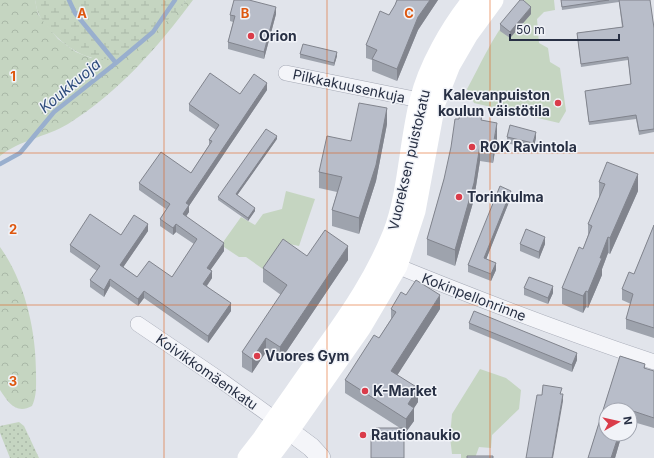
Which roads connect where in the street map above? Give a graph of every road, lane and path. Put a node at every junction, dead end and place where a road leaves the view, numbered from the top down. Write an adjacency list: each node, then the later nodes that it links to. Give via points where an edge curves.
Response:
1 (473, 0): 4 (main road, Vuoreksen puistokatu, via 459,17 438,55)
2 (493, 0): 4 (main road, Vuoreksen puistokatu, via 468,34)
3 (286, 73): 4 (street, Pilkkakuusenkuja)
4 (428, 102): 5 (main road, Vuoreksen puistokatu, via 415,211)
5 (390, 263): 7 (street, Kokinpellonrinne, via 567,333); 8 (main road, Vuoreksen puistokatu, via 361,327)
6 (138, 324): 8 (street, Koivikkomäenkatu)
7 (654, 362)
8 (282, 425): 9 (main road, Vuoreksen puistokatu); 10 (main road, Vuoreksen puistokatu); 11 (street)
9 (248, 458)
10 (268, 458)
11 (322, 458)

